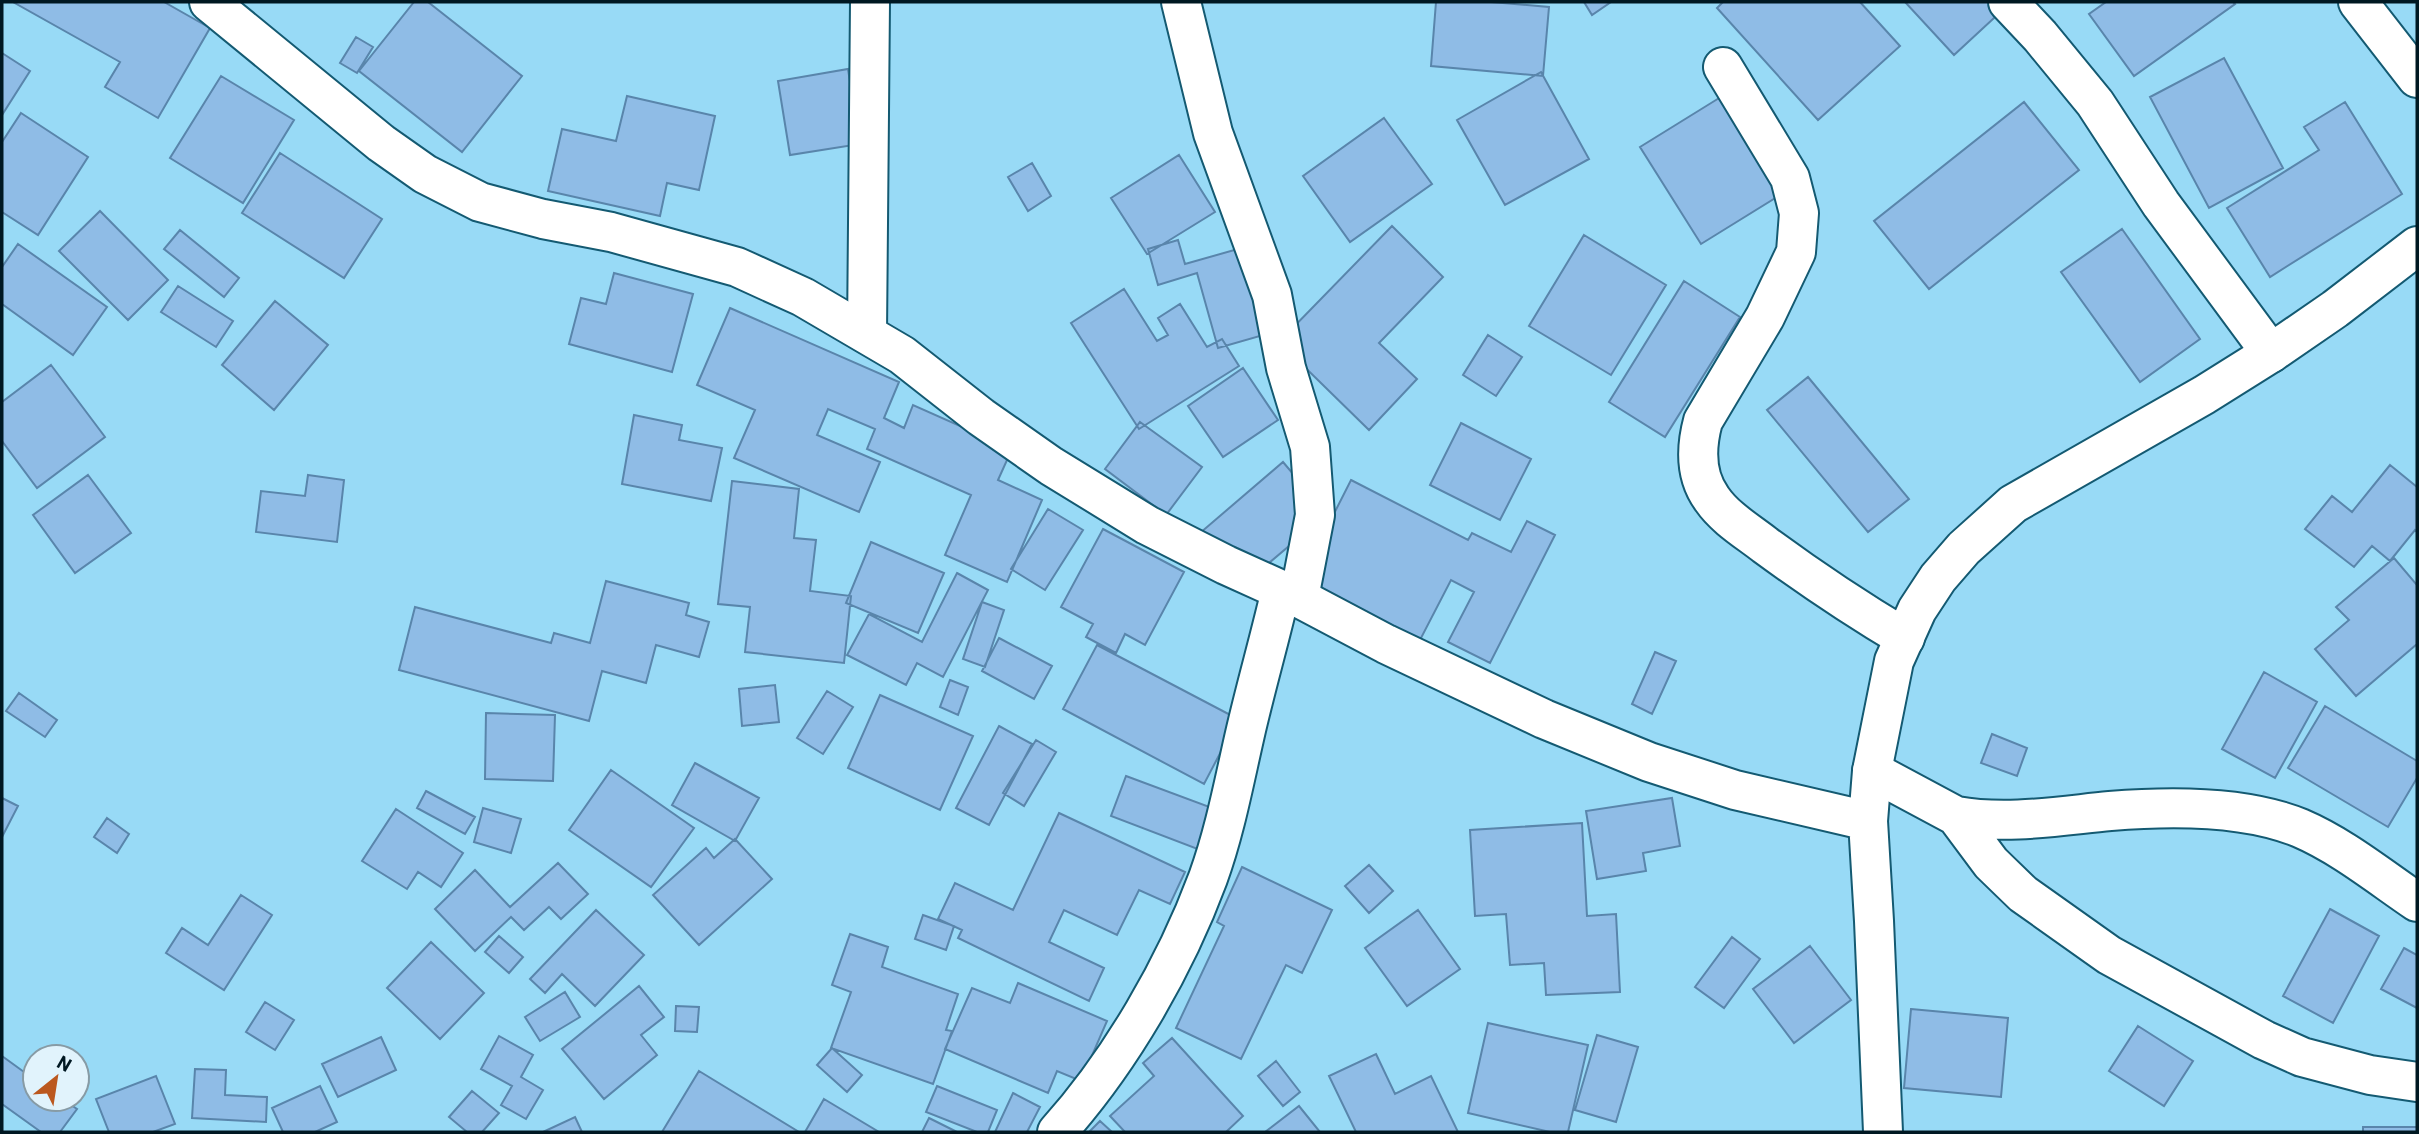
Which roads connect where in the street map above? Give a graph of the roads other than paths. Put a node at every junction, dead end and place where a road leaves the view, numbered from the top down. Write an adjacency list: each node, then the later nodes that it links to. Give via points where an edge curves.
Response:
1 (209, 2): 9 (street, via 381,143 425,174 480,202 737,267 803,297)
2 (870, 2): 9 (street)
3 (1181, 2): 11 (street, via 1213,133 1272,295 1286,368 1310,447 1315,515)
4 (2008, 2): 10 (street, via 2095,103 2161,204)
5 (2358, 2): 7 (street)
6 (1723, 66): 12 (street, via 1790,178 1799,213 1796,252 1765,317 1703,421 1698,440 1701,477 1712,499 1736,522 1841,600)
7 (2417, 78)
8 (2417, 246): 10 (street)
9 (867, 334): 11 (street, via 1051,466 1147,525)
10 (2270, 353): 12 (street, via 2013,504 1938,578)
11 (1290, 594): 15 (street, via 1544,719 1649,762 1735,790); 18 (street, via 1194,915 1131,1031)
12 (1905, 638): 13 (street, via 1894,661)
13 (1872, 771): 14 (street); 15 (street)
14 (1956, 816): 16 (street, via 2019,821 2126,810 2229,812 2300,828); 17 (street, via 1991,863 2023,894 2109,955 2302,1057)
15 (1868, 821): 19 (street)
16 (2417, 902)
17 (2417, 1082)
18 (1057, 1132)
19 (1883, 1132)

